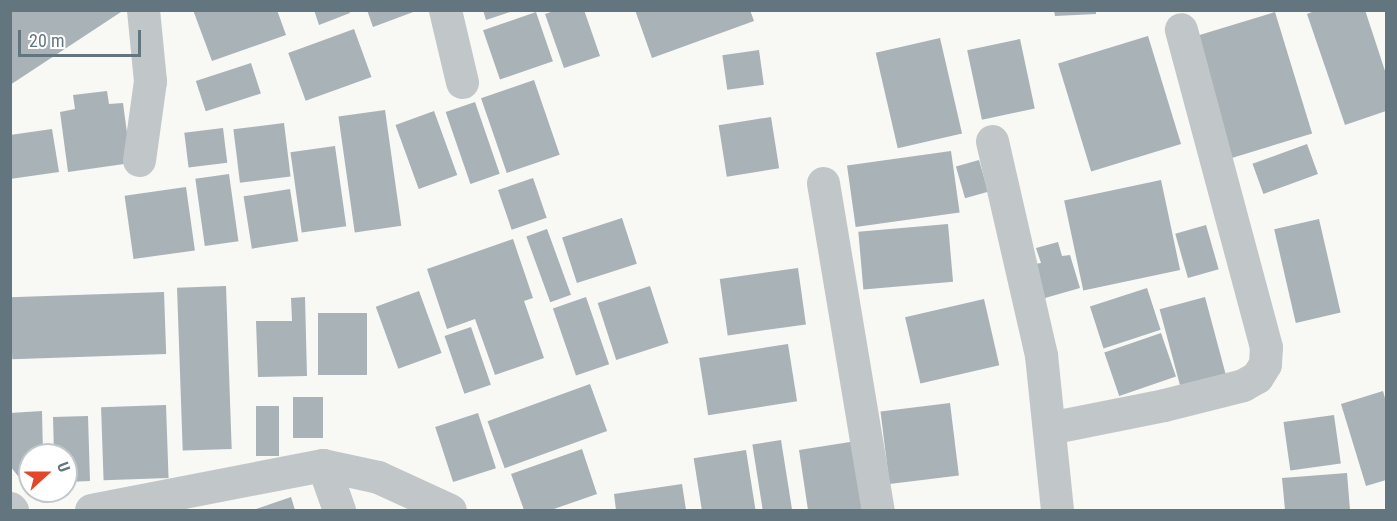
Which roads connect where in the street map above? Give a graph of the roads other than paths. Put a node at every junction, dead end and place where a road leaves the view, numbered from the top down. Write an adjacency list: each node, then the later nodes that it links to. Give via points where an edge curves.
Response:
1 (143, 10): 6 (street, via 150,81)
2 (446, 10): 4 (street)
3 (1181, 29): 8 (street, via 1266,347 1265,364 1257,377 1243,385)
4 (462, 82)
5 (992, 141): 8 (street, via 1041,355)
6 (139, 160)
7 (823, 183): 13 (street)
8 (1049, 428): 14 (street)
9 (323, 465): 10 (street); 11 (street); 12 (street, via 378,477)
10 (91, 510)
11 (339, 510)
12 (450, 510)
13 (878, 510)
14 (1057, 510)

